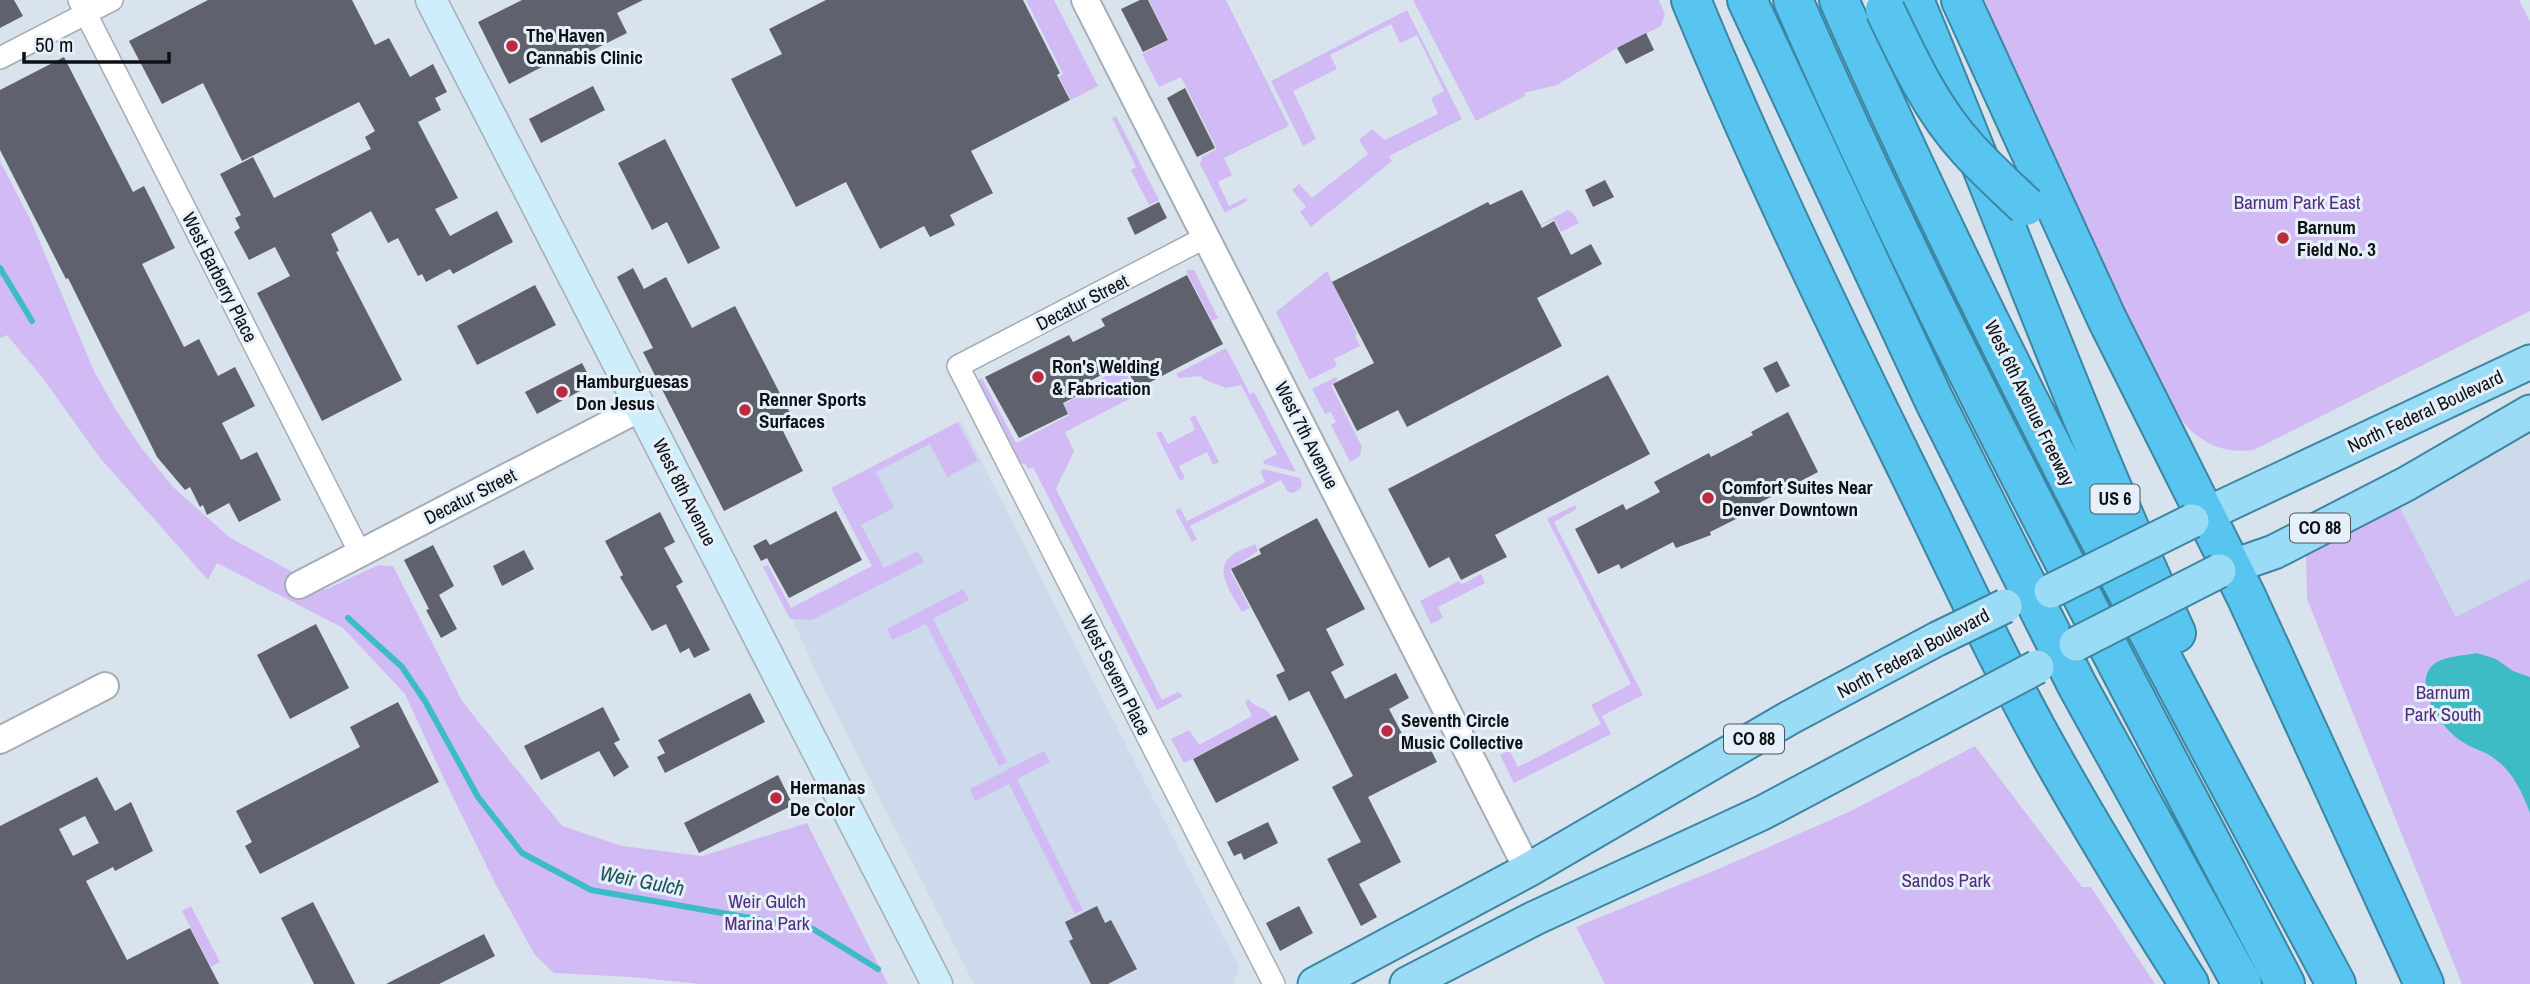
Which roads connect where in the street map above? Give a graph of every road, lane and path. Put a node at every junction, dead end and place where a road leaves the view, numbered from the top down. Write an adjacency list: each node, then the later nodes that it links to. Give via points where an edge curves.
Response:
1 (112, 0): 11 (street)
2 (432, 0): 18 (main road, West 8th Avenue)
3 (1086, 0): 14 (street, West 7th Avenue)
4 (1691, 0): 34 (highway, via 1735,107 1997,652 2106,853)
5 (1747, 0): 23 (highway, via 1934,400)
6 (1793, 0): 36 (highway, West 6th Avenue Freeway, via 1966,367)
7 (1839, 0): 37 (highway, West 6th Avenue Freeway, via 2094,531)
8 (1961, 0): 13 (highway)
9 (1970, 0): 13 (highway)
10 (1893, 3): 15 (highway, bridge, via 1922,84 1951,128 2050,231); 38 (highway, US 6, via 2125,521)
11 (83, 7): 12 (street); 21 (street, West Barberry Place)
12 (0, 58)
13 (2030, 148): 15 (highway)
14 (1206, 237): 17 (street, Decatur Street); 28 (street, West 7th Avenue)
15 (2107, 318): 20 (highway)
16 (2530, 362): 20 (main road, North Federal Boulevard / CO 88)
17 (958, 366): 31 (street, West Severn Place)
18 (642, 407): 21 (street, Decatur Street); 30 (main road, West 8th Avenue)
19 (2530, 412): 22 (main road, CO 88, via 2274,552)
20 (2199, 518): 22 (highway); 23 (main road, North Federal Boulevard / CO 88, bridge, via 2050,591)
21 (360, 553): 24 (street, Decatur Street)
22 (2225, 569): 25 (main road, CO 88, bridge); 39 (highway)
23 (2025, 580): 25 (highway); 28 (main road, North Federal Boulevard / CO 88, bridge, via 1997,608 1789,718)
24 (299, 585)
25 (2061, 653): 29 (main road, CO 88, bridge, via 1762,813); 35 (highway)
26 (105, 686): 27 (street)
27 (0, 740)
28 (1528, 870): 29 (main road); 32 (main road, North Federal Boulevard)
29 (1515, 928): 33 (main road, CO 88)
30 (937, 984)
31 (1274, 984)
32 (1315, 984)
33 (1407, 984)
34 (2189, 984)
35 (2242, 984)
36 (2285, 984)
37 (2336, 984)
38 (2347, 984)
39 (2424, 984)

